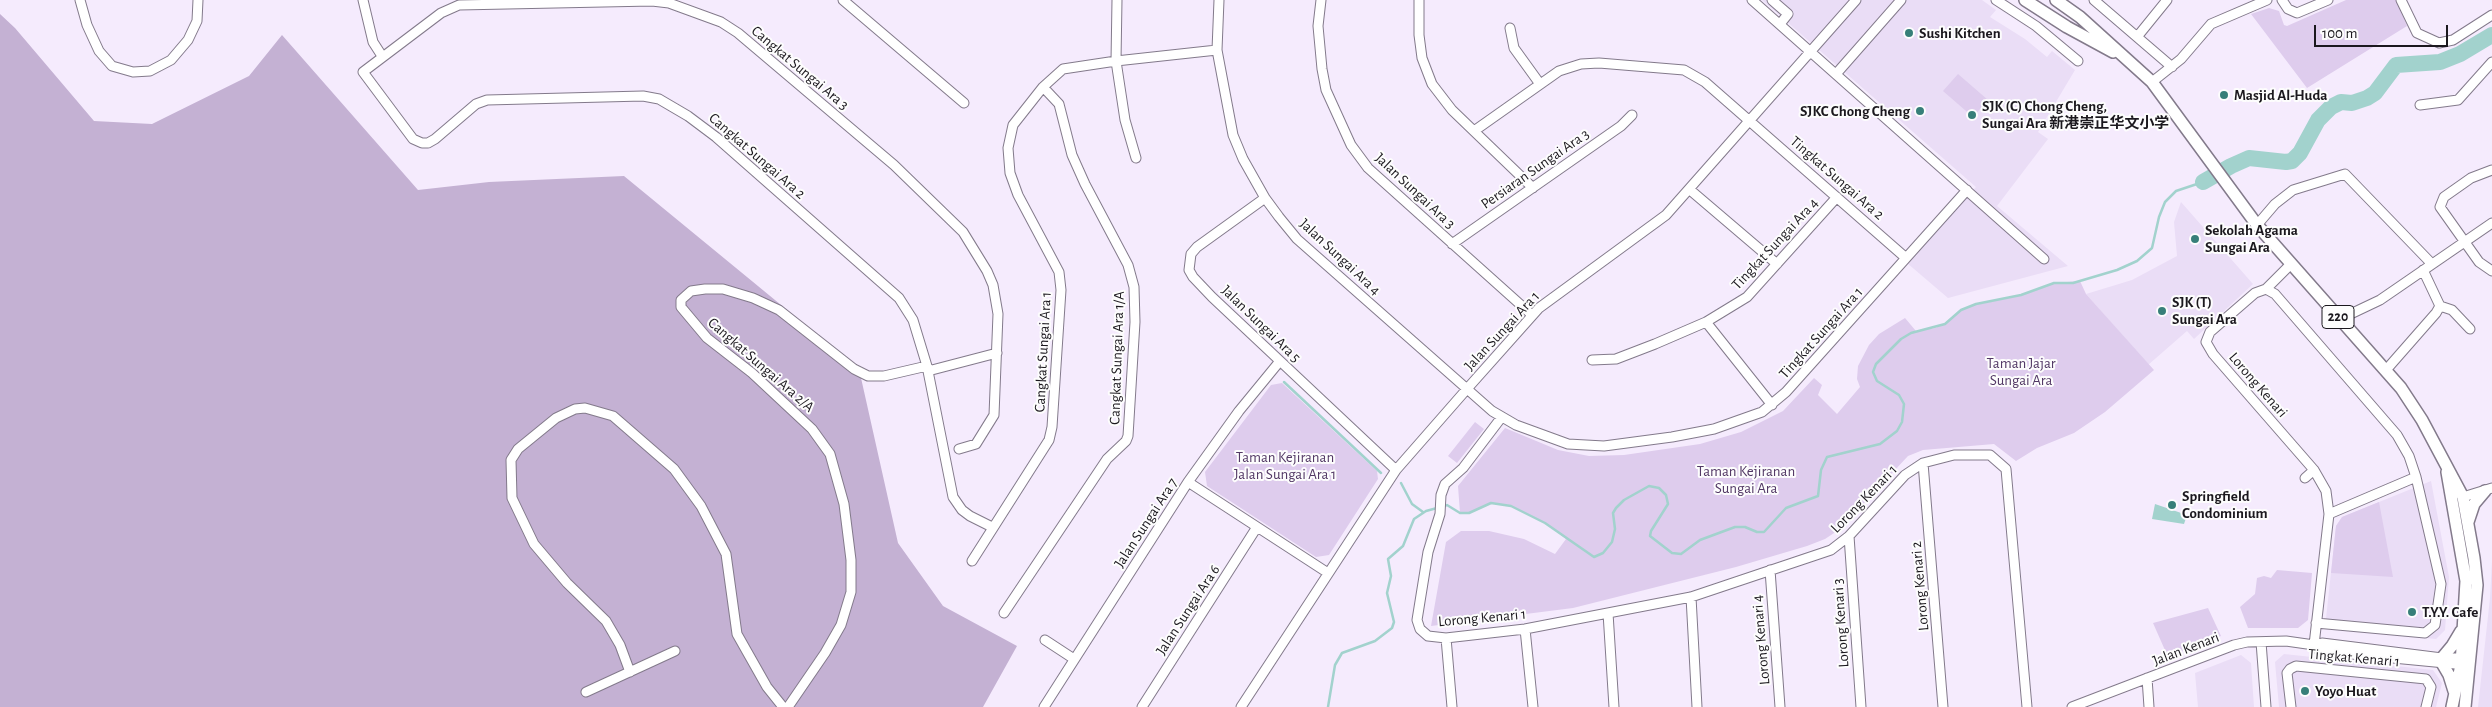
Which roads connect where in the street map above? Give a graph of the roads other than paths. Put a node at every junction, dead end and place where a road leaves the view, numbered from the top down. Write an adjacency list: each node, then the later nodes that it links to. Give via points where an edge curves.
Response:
1 (80, 0): 2 (street, via 99,51 112,66 133,72 150,71 171,60 188,40 197,21)
2 (198, 0)
3 (363, 0): 34 (street, via 373,42)
4 (843, 0): 45 (street)
5 (1118, 0): 36 (street)
6 (1219, 0): 32 (street, Jalan Sungai Ara 4)
7 (1321, 0): 60 (street, Jalan Sungai Ara 3, via 1318,26 1326,90 1351,145 1368,168)
8 (1418, 0): 49 (street, via 1421,50 1432,84 1441,98)
9 (1752, 0): 29 (street)
10 (1772, 0): 29 (street, via 1788,14)
11 (1856, 0): 33 (street, Jalan Sungai Ara 1)
12 (1901, 0): 41 (street)
13 (1996, 0): 37 (street, via 2036,26)
14 (2025, 0): 26 (main road, 220)
15 (2056, 0): 28 (main road, 220)
16 (2072, 0): 28 (main road)
17 (2094, 0): 31 (street)
18 (2167, 0): 31 (street)
19 (2267, 0): 39 (street, via 2211,24)
20 (2282, 0): 21 (street, via 2288,9 2297,13)
21 (2328, 0)
22 (2401, 0): 27 (street, via 2417,33 2439,43 2453,40)
23 (553, 2): 24 (street, Cangkat Sungai Ara 3); 25 (street, Cangkat Sungai Ara 3)
24 (458, 3): 34 (street, Cangkat Sungai Ara 3)
25 (685, 4): 74 (street, Cangkat Sungai Ara 3, via 738,33 894,166 964,232 993,285 998,314)
26 (2040, 4): 35 (main road, 220, via 2067,27)
27 (2492, 15)
28 (2080, 17): 35 (main road, 220)
29 (1780, 24): 33 (street)
30 (1510, 28): 43 (street, via 1514,48)
31 (2137, 37): 39 (street)
32 (1217, 50): 36 (street, Cangkat Sungai Ara 1); 56 (street, Jalan Sungai Ara 4, via 1233,135)
33 (1810, 51): 41 (street); 48 (street, Jalan Sungai Ara 1)
34 (382, 56): 40 (street, Cangkat Sungai Ara 3)
35 (2126, 58): 42 (main road, 220)
36 (1116, 61): 44 (street, Cangkat Sungai Ara 1, via 1063,70); 50 (street, via 1125,120)
37 (2078, 61)
38 (2492, 62): 46 (street, via 2458,100)
39 (2172, 67): 42 (street)
40 (363, 72): 77 (street, Cangkat Sungai Ara 2, via 413,139 422,143 435,139 476,104 487,100 643,96 676,106 716,137 899,298 913,320)
41 (1836, 74): 54 (street)
42 (2152, 82): 58 (main road, 220)
43 (1540, 84): 48 (street, Tingkat Sungai Ara 2, via 1559,71 1599,62 1684,70 1705,82); 49 (street, Tingkat Sungai Ara 2)
44 (1043, 86): 93 (street, Cangkat Sungai Ara 1, via 1013,125 1008,148 1010,174 1018,195 1059,272 1061,290 1052,428 1049,440); 100 (street, Cangkat Sungai Ara 1/A, via 1059,104 1072,155 1128,265 1134,287 1128,436 1107,459)
45 (964, 103)
46 (2420, 105)
47 (1632, 115): 52 (street, Persiaran Sungai Ara 3)
48 (1750, 120): 53 (street, Jalan Sungai Ara 1); 55 (street, Tingkat Sungai Ara 2)
49 (1474, 131): 52 (street)
50 (1136, 158)
51 (2492, 170): 59 (street, via 2470,178 2444,197 2441,203 2440,207)
52 (1533, 188): 60 (street, Persiaran Sungai Ara 3)
53 (1689, 189): 64 (street); 70 (street, Jalan Sungai Ara 1, via 1660,221)
54 (1967, 190): 61 (street, Tingkat Sungai Ara 1); 62 (street)
55 (1837, 197): 61 (street, Tingkat Sungai Ara 2); 64 (street, Tingkat Sungai Ara 4)
56 (1265, 198): 76 (street, Jalan Sungai Ara 5, via 1197,247 1191,254 1189,270 1212,297); 79 (street, Jalan Sungai Ara 4, via 1297,239)
57 (2492, 223): 59 (street)
58 (2257, 225): 63 (street, via 2275,204 2293,190 2345,174); 65 (main road, 220)
59 (2465, 241): 63 (street); 67 (street, via 2479,262)
60 (1452, 244): 70 (street, Jalan Sungai Ara 3)
61 (1906, 258): 80 (street, Tingkat Sungai Ara 1)
62 (2044, 260)
63 (2431, 263): 66 (street)
64 (1777, 264): 72 (street, Tingkat Sungai Ara 4, via 1747,297)
65 (2291, 264): 68 (street, Lorong Kenari); 71 (main road, 220)
66 (2423, 270): 69 (street); 71 (street, via 2380,300)
67 (2492, 271)
68 (2266, 289): 85 (street, Lorong Kenari, via 2255,293 2210,332 2206,342); 86 (street, via 2275,294 2397,435)
69 (2440, 306): 73 (street, via 2452,310); 78 (street)
70 (1532, 315): 79 (street, Jalan Sungai Ara 1)
71 (2340, 319): 78 (main road, 220)
72 (1706, 322): 75 (street, Tingkat Sungai Ara 4, via 1616,359); 80 (street)
73 (2470, 329)
74 (996, 353): 77 (street); 82 (street, Cangkat Sungai Ara 3, via 994,415 976,444)
75 (1592, 360)
76 (1280, 361): 84 (street, Jalan Sungai Ara 5); 88 (street, Jalan Sungai Ara 7)
77 (927, 369): 93 (street, Cangkat Sungai Ara 2, via 953,497 970,516); 118 (street, Cangkat Sungai Ara 2/A, via 868,376 854,369 791,318 753,298 723,289 705,289 691,291 680,300 681,307 707,338 746,368 812,429 830,454 844,504 851,560 851,592 841,625)
78 (2386, 370): 90 (main road, 220, via 2402,388 2447,471 2457,483)
79 (1466, 390): 81 (street, Tingkat Sungai Ara 1); 84 (street, Jalan Sungai Ara 1)
80 (1772, 405): 81 (street, Tingkat Sungai Ara 1, via 1749,418 1714,429 1604,446 1568,444)
81 (1501, 418): 105 (street, Lorong Kenari 1, via 1463,468 1445,484 1441,495 1440,514 1428,552 1417,620 1420,629 1428,636)
82 (959, 449)
83 (1923, 463): 95 (street, Lorong Kenari 1, via 1905,474); 128 (street, Lorong Kenari 2); 129 (street, Lorong Kenari 1, via 1954,454 1990,455 2006,470)
84 (1396, 470): 98 (street, Jalan Sungai Ara 1)
85 (2314, 470): 87 (street); 91 (street, Lorong Kenari, via 2326,491)
86 (2416, 477): 91 (street); 102 (street, via 2441,584 2435,625 2425,633)
87 (2305, 478)
88 (1188, 482): 94 (street); 110 (street, Jalan Sungai Ara 7)
89 (2488, 490): 90 (street); 92 (main road, via 2474,504)
90 (2456, 498): 92 (main road, 220); 103 (main road, 220, via 2466,580)
91 (2329, 514): 102 (street, Lorong Kenari)
92 (2468, 522): 112 (main road, 220, via 2477,585)
93 (992, 527): 96 (street, Cangkat Sungai Ara 1)
94 (1257, 527): 98 (street); 120 (street, Jalan Sungai Ara 6)
95 (1849, 536): 97 (street, Lorong Kenari 1, via 1831,550); 127 (street, Lorong Kenari 3)
96 (972, 561)
97 (1770, 570): 99 (street, Lorong Kenari 1); 126 (street, Lorong Kenari 4)
98 (1328, 573): 121 (street, Jalan Sungai Ara 1)
99 (1691, 597): 101 (street, Lorong Kenari 1); 125 (street)
100 (1004, 613)
101 (1608, 614): 104 (street, Lorong Kenari 1); 124 (street)
102 (2316, 624): 108 (street, Lorong Kenari)
103 (2464, 625): 111 (main road); 112 (main road, 220)
104 (1526, 629): 105 (street, Lorong Kenari 1); 123 (street)
105 (1446, 638): 122 (street)
106 (1045, 640): 110 (street)
107 (2262, 642): 108 (street, Jalan Kenari); 114 (street, Jalan Kenari, via 2234,645); 132 (street)
108 (2314, 645): 111 (street, Jalan Kenari, via 2322,643)
109 (675, 651): 113 (street)
110 (1074, 659): 119 (street, Jalan Sungai Ara 7)
111 (2442, 661): 112 (street, Jalan Kenari); 116 (main road)
112 (2465, 661): 116 (main road, 220); 136 (main road, 220)
113 (630, 672): 115 (street); 117 (street, via 606,621 567,583 534,544 512,498 511,465 518,449 556,418 575,409 585,408 613,416 674,469 701,506 726,554 737,634 767,687)
114 (2147, 678): 130 (street, Jalan Kenari); 131 (street)
115 (586, 692)
116 (2455, 693): 135 (main road, 220)
117 (783, 707)
118 (788, 707)
119 (1044, 707)
120 (1142, 707)
121 (1241, 707)
122 (1452, 707)
123 (1533, 707)
124 (1614, 707)
125 (1697, 707)
126 (1780, 707)
127 (1861, 707)
128 (1943, 707)
129 (2027, 707)
130 (2072, 707)
131 (2149, 707)
132 (2266, 707)
133 (2290, 707): 134 (street, Tingkat Kenari 1, via 2287,673 2296,666 2426,679 2431,687)
134 (2426, 707)
135 (2452, 707)
136 (2465, 707)

